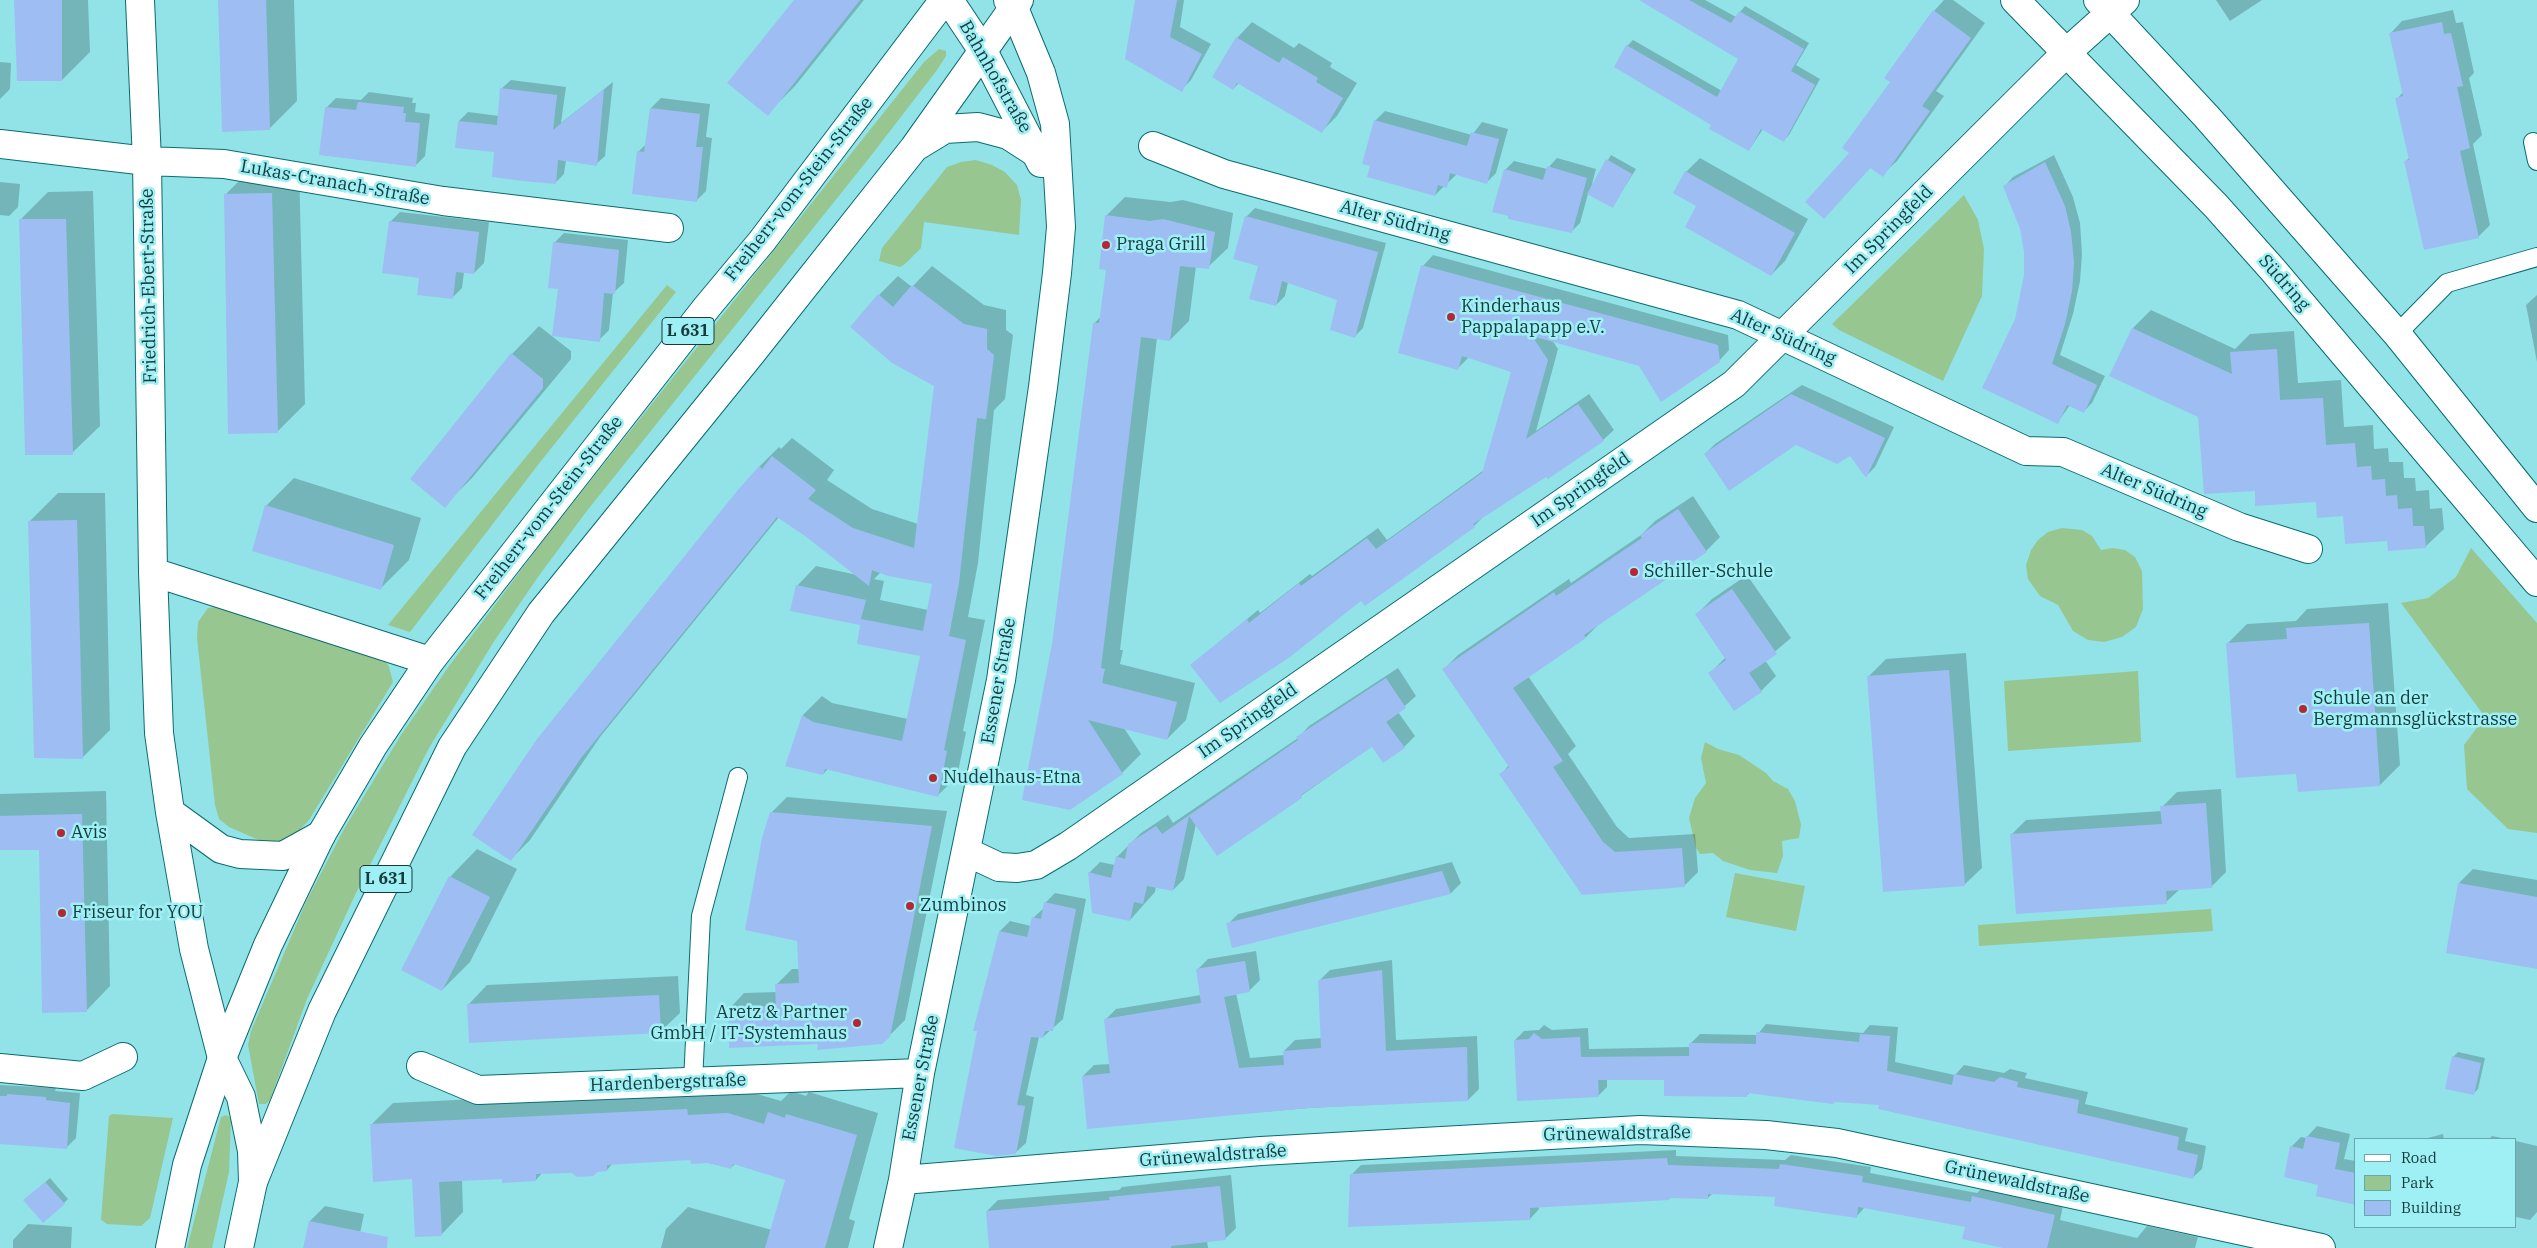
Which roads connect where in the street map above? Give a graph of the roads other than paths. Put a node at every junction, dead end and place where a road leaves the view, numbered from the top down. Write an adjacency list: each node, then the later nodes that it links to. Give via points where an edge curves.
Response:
1 (140, 0): 15 (street, Friedrich-Ebert-Straße)
2 (944, 0): 25 (street, Freiherr-vom-Stein-Straße / L 631, via 762,241)
3 (949, 0): 7 (street, Bahnhofstraße)
4 (2014, 0): 8 (street, Südring)
5 (1014, 3): 7 (street, L 631); 16 (street, Essener Straße, via 1041,73 1055,124)
6 (2111, 4): 8 (street, Im Springfeld); 19 (street)
7 (983, 51): 12 (street, L 631); 13 (street, Bahnhofstraße)
8 (2067, 52): 20 (street, Im Springfeld); 24 (street, Südring, via 2216,206 2273,270)
9 (2533, 142): 14 (lane)
10 (0, 144): 15 (street, Lukas-Cranach-Straße)
11 (1153, 146): 20 (street, Alter Südring, via 1242,179 1738,315)
12 (914, 148): 13 (street, via 945,129 978,127 1008,134); 37 (street, Friedrich-Ebert-Straße / L 631, via 531,627 452,747 322,1011)
13 (1039, 155): 16 (street, Essener Straße)
14 (2537, 160)
15 (147, 161): 17 (street, Lukas-Cranach-Straße, via 224,164 443,201); 23 (street, Friedrich-Ebert-Straße)
16 (1061, 227): 29 (street, Essener Straße, via 1043,387 1001,680)
17 (669, 228)
18 (2537, 257): 19 (lane, via 2447,284)
19 (2397, 334): 21 (street)
20 (1784, 336): 22 (street, Alter Südring, via 2026,452 2063,452 2239,527); 29 (street, Im Springfeld, via 1734,384 1068,846 1036,865 1017,868 999,867)
21 (2537, 508)
22 (2308, 549)
23 (153, 572): 25 (street); 27 (street, Friedrich-Ebert-Straße, via 159,734)
24 (2537, 582)
25 (430, 660): 28 (street, Freiherr-vom-Stein-Straße / L 631, via 373,746)
26 (738, 777): 35 (lane, via 701,916)
27 (170, 812): 28 (street, via 221,849 240,854 283,856); 31 (street, Friedrich-Ebert-Straße, via 194,949)
28 (321, 835): 31 (street, Freiherr-vom-Stein-Straße / L 631, via 268,945)
29 (967, 852): 34 (street, Essener Straße)
30 (123, 1057): 33 (street, via 83,1076)
31 (222, 1058): 37 (street, Friedrich-Ebert-Straße, via 241,1097 252,1151); 38 (street, L 631, via 188,1166)
32 (421, 1066): 35 (street, Hardenbergstraße, via 478,1090)
33 (0, 1068)
34 (920, 1073): 35 (street, Hardenbergstraße); 36 (street, Essener Straße)
35 (693, 1082)
36 (902, 1180): 40 (street, Essener Straße); 41 (street, Grünewaldstraße, via 1261,1152 1630,1131 1766,1135 1837,1143)
37 (253, 1182): 39 (street, Friedrich-Ebert-Straße / L 631)
38 (170, 1248)
39 (239, 1248)
40 (888, 1248)
41 (2321, 1248)

